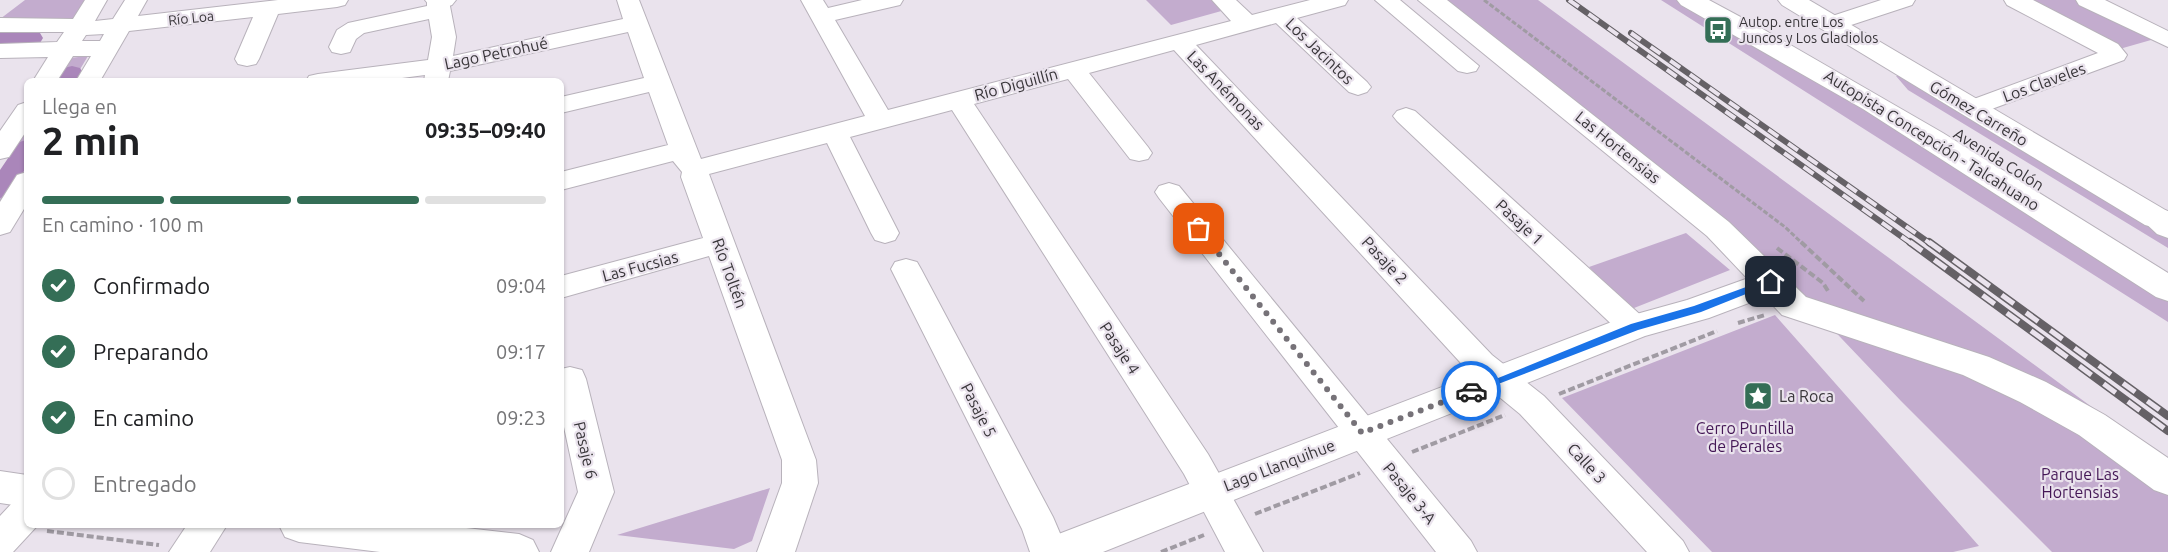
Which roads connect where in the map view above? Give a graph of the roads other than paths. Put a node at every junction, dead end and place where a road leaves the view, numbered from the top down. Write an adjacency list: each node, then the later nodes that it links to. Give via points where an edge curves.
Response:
1 (96, 0): 24 (street)
2 (136, 0): 23 (street)
3 (337, 0): 17 (street, Río Loa)
4 (892, 0): 16 (street)
5 (1223, 0): 20 (street)
6 (1337, 0): 19 (street, Río Diguillín)
7 (1386, 0): 32 (street)
8 (1431, 0): 62 (main road, Las Hortensias, via 1702,215)
9 (1690, 0): 61 (main road, Autopista Concepción - Talcahuano, via 1880,106)
10 (1737, 0): 58 (main road, Avenida Colón)
11 (1791, 0): 21 (main road, Gómez Carreño)
12 (1904, 0): 21 (street)
13 (2015, 0): 42 (street, Los Claveles, via 2115,53 2113,57)
14 (2087, 0): 25 (street)
15 (439, 3): 27 (street, via 356,28 345,35); 34 (street, via 444,37)
16 (817, 8): 45 (street)
17 (268, 10): 23 (street, Río Loa); 31 (street)
18 (632, 12): 34 (street, Lago Petrohué); 38 (street, Río Toltén)
19 (1281, 15): 20 (street, Río Diguillín); 39 (street, Los Jacintos)
20 (1247, 23): 26 (street, Río Diguillín)
21 (1831, 24): 42 (main road, Gómez Carreño)
22 (0, 25): 24 (street, Río Loa)
23 (121, 26): 24 (street, Río Loa); 28 (street)
24 (79, 28): 29 (street)
25 (2168, 40)
26 (1179, 41): 33 (street, Río Diguillín); 47 (street, Las Anémonas)
27 (341, 47)
28 (107, 48): 29 (street); 36 (street)
29 (65, 50): 30 (street); 35 (street)
30 (0, 51)
31 (247, 58)
32 (1467, 66)
33 (1073, 69): 40 (street, Río Diguillín); 49 (street)
34 (438, 73): 37 (street, Lago Petrohué)
35 (47, 78)
36 (90, 78)
37 (363, 78)
38 (658, 82): 41 (street); 50 (street, Río Toltén)
39 (1358, 87)
40 (958, 99): 45 (street, Río Diguillín); 68 (street, Pasaje 4)
41 (564, 104)
42 (1972, 108): 55 (main road, Gómez Carreño)
43 (24, 115): 48 (street)
44 (1406, 116): 63 (street, Pasaje 1)
45 (880, 119): 46 (street, Río Diguillín)
46 (834, 131): 50 (street, Río Diguillín); 56 (street)
47 (1272, 138): 65 (street, Pasaje 2, via 1481,364)
48 (0, 151)
49 (1139, 153)
50 (689, 160): 51 (street, Río Diguillín); 57 (street, Río Toltén)
51 (564, 181)
52 (24, 188): 54 (street)
53 (1169, 192): 66 (street, Pasaje 3-A)
54 (12, 216)
55 (2164, 224)
56 (885, 233)
57 (719, 244): 60 (street, Las Fucsias); 73 (street, Río Toltén, via 800,460 800,483)
58 (2168, 264)
59 (906, 269): 74 (street, Pasaje 5)
60 (564, 283)
61 (2168, 289)
62 (1783, 294): 63 (main road, Lago Llanquihue, via 1707,306); 67 (main road, via 1976,366 2033,392 2092,425)
63 (1634, 327): 65 (main road, Lago Llanquihue)
64 (570, 379): 72 (street, Pasaje 6, via 596,492)
65 (1500, 379): 66 (main road, Lago Llanquihue); 77 (street, Calle 3, via 1532,405)
66 (1362, 433): 68 (main road, Lago Llanquihue); 76 (street, Pasaje 3-A)
67 (2168, 479)
68 (1211, 492): 70 (street, Pasaje 4); 75 (main road, Lago Llanquihue)
69 (323, 528): 71 (main road)
70 (1237, 538)
71 (519, 552)
72 (570, 552)
73 (776, 552)
74 (1049, 552)
75 (1057, 552)
76 (1458, 552)
77 (1670, 552)

